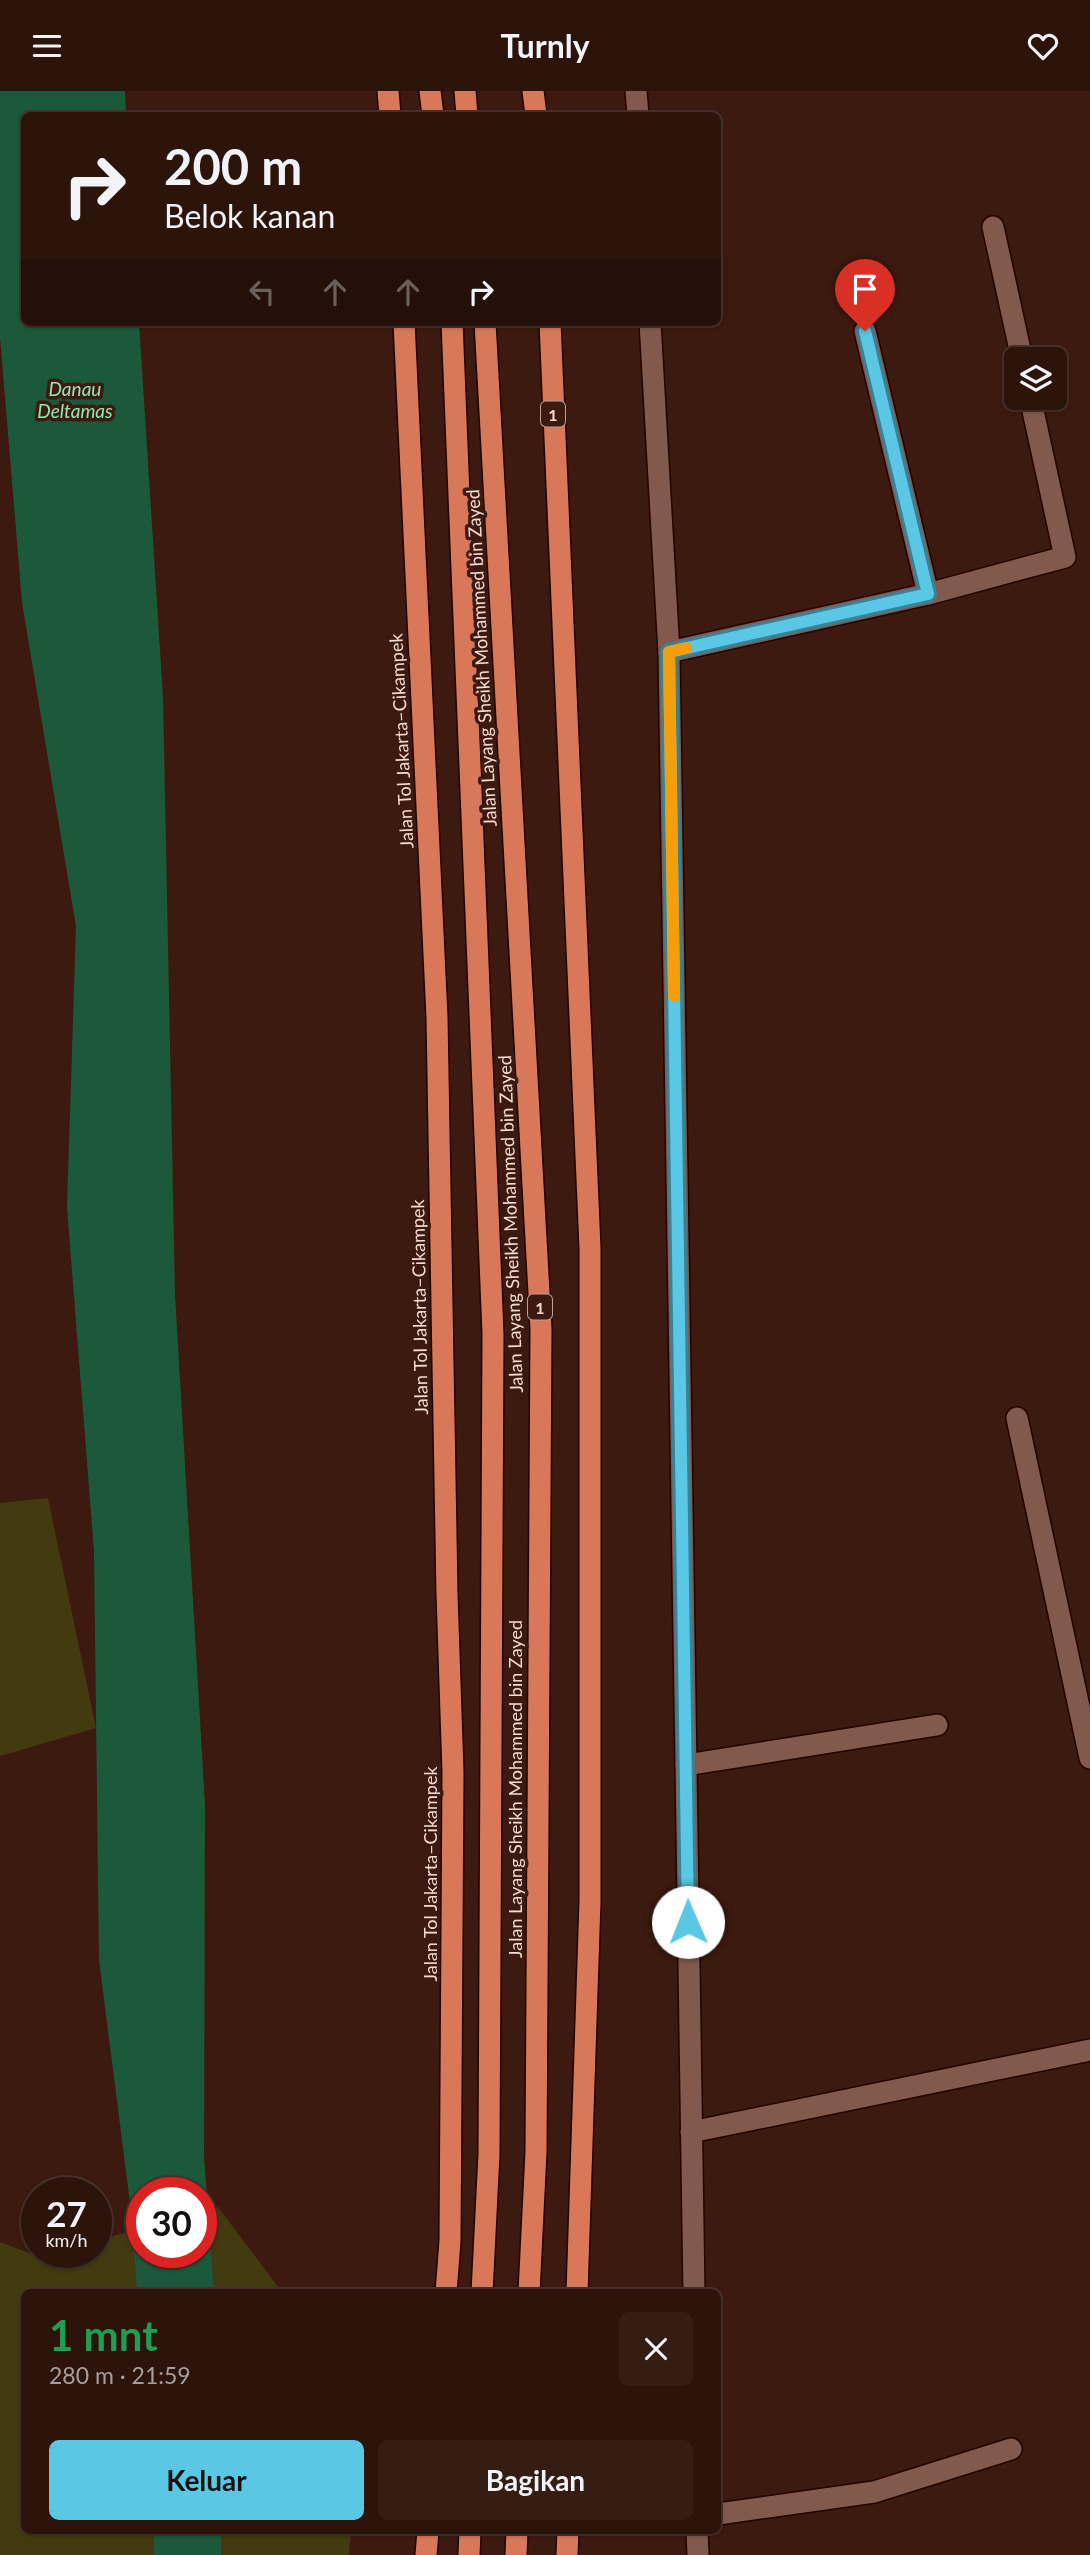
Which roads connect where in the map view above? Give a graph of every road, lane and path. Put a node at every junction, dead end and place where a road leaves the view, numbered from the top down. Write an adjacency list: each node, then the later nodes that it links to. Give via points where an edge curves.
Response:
1 (388, 91): 6 (highway)
2 (430, 91): 7 (highway)
3 (465, 91): 8 (highway)
4 (533, 91): 9 (highway)
5 (636, 91): 10 (street)
6 (390, 112)
7 (433, 112)
8 (467, 112)
9 (536, 112)
10 (638, 112)
11 (993, 227): 18 (street)
12 (404, 326): 28 (highway, Jalan Tol Jakarta–Cikampek, via 437,1017 453,1772)
13 (452, 326): 29 (highway, Jalan Layang Sheikh Mohammed bin Zayed, via 494,1334 489,2140)
14 (485, 326): 30 (highway, Jalan Layang Sheikh Mohammed bin Zayed / 1, via 541,1329 536,2152)
15 (550, 326): 31 (highway, 1, via 590,1248 590,1901)
16 (650, 326): 21 (street)
17 (865, 331): 20 (street)
18 (1019, 347)
19 (1033, 410): 20 (street, via 1065,557)
20 (928, 594): 21 (street)
21 (669, 652): 25 (street)
22 (1017, 1418): 24 (street)
23 (937, 1725): 25 (street)
24 (1090, 1758)
25 (685, 1765): 27 (street)
26 (1090, 2050): 27 (street)
27 (691, 2132): 32 (street)
28 (446, 2289)
29 (482, 2289)
30 (529, 2289)
31 (577, 2289)
32 (694, 2289)
33 (1011, 2449): 34 (street, via 874,2493)
34 (721, 2514)
35 (428, 2534): 40 (highway)
36 (470, 2534): 41 (highway)
37 (517, 2534): 42 (highway)
38 (568, 2534): 43 (highway)
39 (697, 2534): 44 (street)
40 (426, 2555)
41 (469, 2555)
42 (516, 2555)
43 (567, 2555)
44 (698, 2555)

